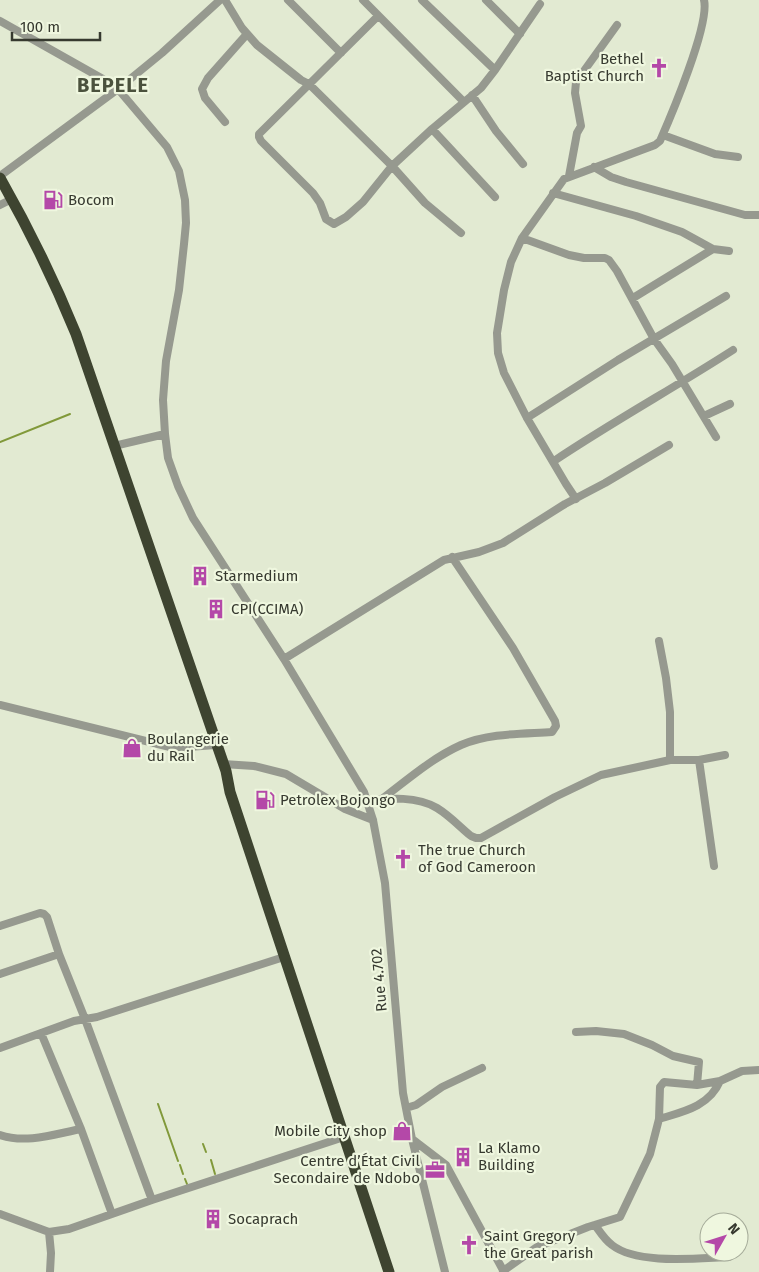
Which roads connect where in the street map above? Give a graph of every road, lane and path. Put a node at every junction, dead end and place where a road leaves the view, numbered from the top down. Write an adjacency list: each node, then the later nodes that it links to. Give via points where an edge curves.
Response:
1 (220, 0): 17 (street)
2 (225, 0): 12 (street)
3 (288, 0): 14 (street)
4 (363, 0): 9 (street)
5 (422, 0): 15 (street)
6 (486, 0): 13 (street)
7 (704, 0): 22 (street, via 706,10 694,54)
8 (540, 4): 13 (street)
9 (378, 16): 14 (street); 19 (street)
10 (0, 21): 17 (street, Rue 4.702)
11 (618, 24): 27 (street, via 576,82 574,94 581,126 576,133)
12 (247, 34): 16 (street, via 286,69); 20 (street, via 202,89 205,98)
13 (520, 34): 15 (street)
14 (341, 53): 16 (street)
15 (496, 70): 18 (street)
16 (310, 84): 25 (street); 25 (street, via 259,137 313,193 326,219 334,224 346,217 363,202)
17 (118, 89): 28 (street); 46 (street, Rue 4.702, via 166,147 178,171 185,200 184,244 166,362)
18 (472, 95): 19 (street); 24 (street)
19 (464, 102): 21 (street)
20 (225, 122)
21 (432, 129): 25 (street); 30 (street)
22 (663, 135): 23 (street, via 715,154); 26 (street, via 656,145)
23 (738, 157)
24 (523, 164)
25 (392, 166): 34 (street, via 425,203)
26 (594, 167): 27 (street); 33 (street, via 611,177 645,187 745,215)
27 (569, 176): 29 (street)
28 (0, 177): 31 (highway)
29 (553, 193): 35 (street); 36 (street, via 682,232)
30 (495, 197)
31 (12, 199): 32 (street); 49 (highway, via 60,293)
32 (0, 205)
33 (759, 215)
34 (461, 233)
35 (522, 238): 39 (street, via 569,255 607,259); 45 (street, via 511,262 497,334 504,373)
36 (713, 249): 37 (street); 39 (street)
37 (729, 251)
38 (726, 296): 40 (street)
39 (633, 298): 40 (street)
40 (654, 339): 42 (street); 45 (street)
41 (733, 350): 42 (street)
42 (683, 382): 44 (street); 50 (street)
43 (730, 404): 44 (street)
44 (704, 416): 47 (street)
45 (527, 418): 50 (street)
46 (165, 434): 49 (street); 54 (street, Rue 4.702, via 168,458 193,518)
47 (716, 438)
48 (669, 445): 51 (street)
49 (114, 446): 56 (highway)
50 (554, 461): 51 (street)
51 (576, 499): 52 (street, via 503,543)
52 (452, 558): 54 (street); 61 (street, via 513,648 556,726 552,732 510,735 461,745 425,766)
53 (659, 641): 58 (street, via 670,712)
54 (284, 659): 62 (street, Rue 4.702)
55 (0, 705): 56 (street, via 174,748)
56 (216, 745): 60 (highway)
57 (725, 755): 59 (street)
58 (670, 760): 59 (street); 61 (street, via 601,775 481,838 471,836 436,807 397,798)
59 (699, 760): 64 (street)
60 (224, 768): 63 (street, via 254,766 286,774 345,809); 67 (highway); 69 (highway, via 237,795)
61 (382, 799): 62 (street)
62 (368, 801): 63 (street, Rue 4.702)
63 (373, 820): 78 (street, Rue 4.702, via 384,883)
64 (714, 866)
65 (0, 926): 66 (street, via 44,914)
66 (59, 954): 68 (street); 70 (street)
67 (284, 957): 69 (highway); 70 (street)
68 (0, 974)
69 (304, 1006): 82 (highway); 89 (highway)
70 (85, 1019): 72 (street); 84 (street)
71 (576, 1032): 77 (street, via 624,1034 673,1056 699,1062)
72 (41, 1033): 73 (street); 80 (street)
73 (0, 1048)
74 (482, 1068): 78 (street)
75 (759, 1070): 76 (street, via 742,1071)
76 (720, 1081): 77 (street); 79 (street, via 712,1095 692,1109)
77 (697, 1085): 79 (street, via 661,1084)
78 (406, 1108): 83 (street, Rue 4.702)
79 (659, 1119): 87 (street, via 650,1154 621,1215)
80 (82, 1129): 81 (street, via 24,1139); 86 (street)
81 (0, 1135)
82 (344, 1137): 84 (street); 89 (highway)
83 (412, 1139): 91 (street, via 446,1165); 95 (street, Rue 4.702)
84 (152, 1200): 86 (street)
85 (0, 1214): 88 (street)
86 (112, 1214): 88 (street, via 69,1229)
87 (595, 1225): 90 (street, via 614,1246 636,1256); 91 (street, via 537,1247)
88 (49, 1232): 92 (street)
89 (381, 1235): 93 (highway); 94 (highway)
90 (699, 1257)
91 (503, 1271)
92 (50, 1272)
93 (389, 1272)
94 (397, 1272)
95 (445, 1272)

